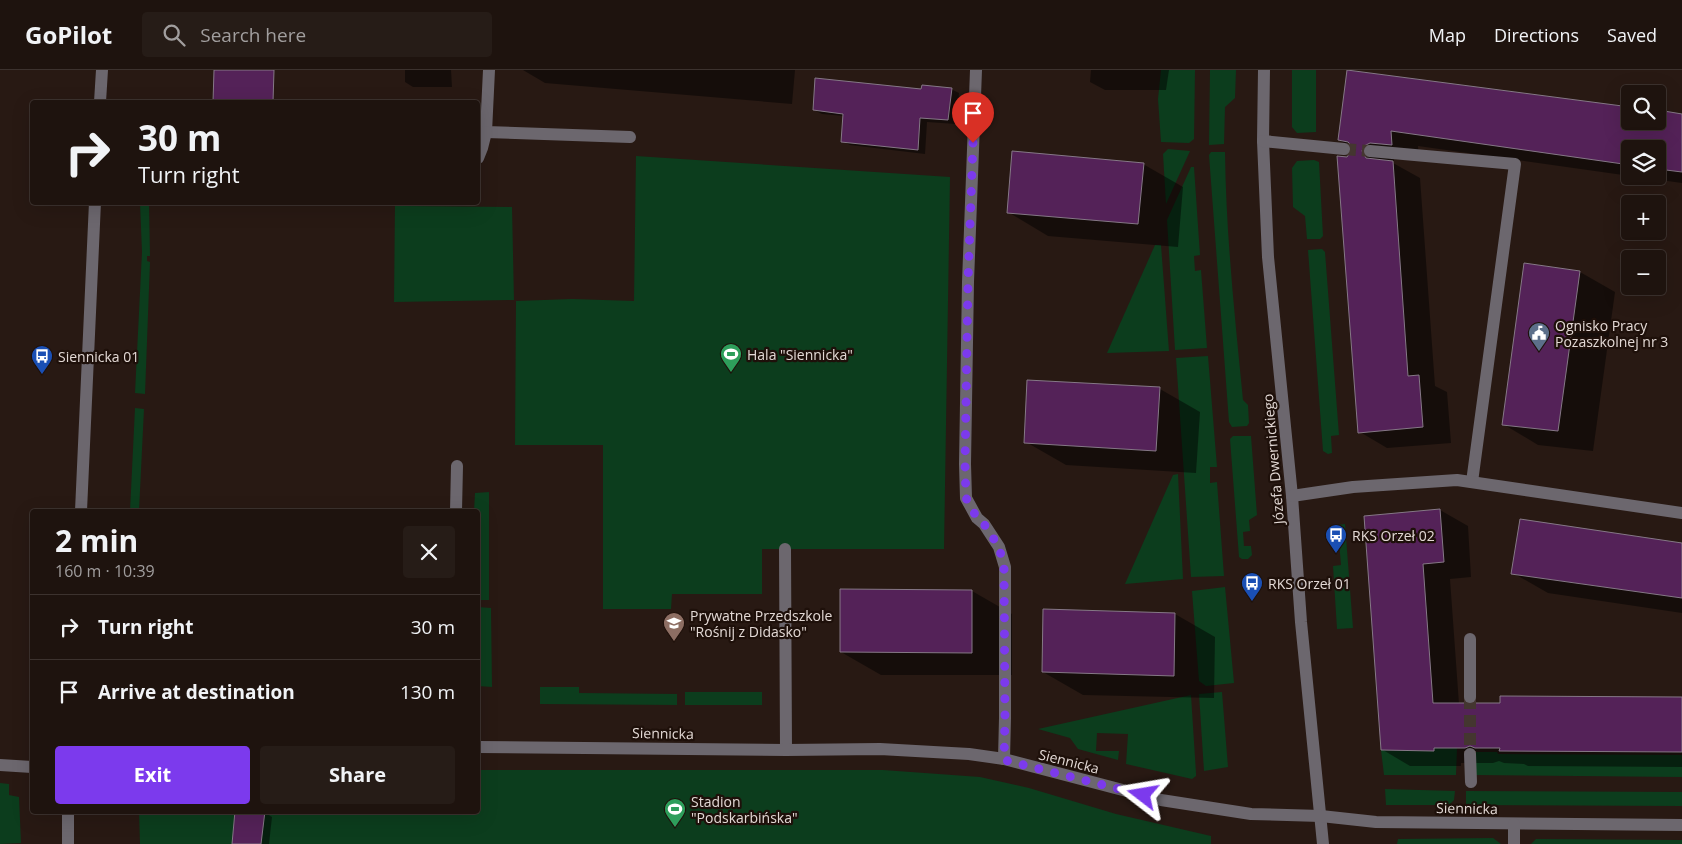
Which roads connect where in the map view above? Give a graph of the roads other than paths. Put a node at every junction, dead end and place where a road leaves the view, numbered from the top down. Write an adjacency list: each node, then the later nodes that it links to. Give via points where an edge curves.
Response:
1 (102, 70): 5 (street)
2 (489, 70): 6 (street)
3 (976, 70): 25 (street, via 969,217 966,498 999,547 1004,567)
4 (1264, 70): 8 (street, Józefa Dwernickiego)
5 (100, 100)
6 (486, 132): 7 (street); 11 (street)
7 (630, 137)
8 (1263, 141): 9 (street); 15 (street, Józefa Dwernickiego, via 1268,257)
9 (1344, 150)
10 (1370, 152): 14 (street, via 1515,164)
11 (480, 153)
12 (95, 205): 16 (street)
13 (457, 466): 17 (street)
14 (1472, 482): 15 (street, via 1444,480 1372,485); 18 (street)
15 (1292, 496): 30 (street, Józefa Dwernickiego)
16 (81, 509)
17 (456, 509)
18 (1682, 513)
19 (785, 549): 23 (street)
20 (1470, 639): 21 (street)
21 (1470, 697)
22 (480, 746): 23 (street, Siennicka)
23 (786, 750): 25 (street, Siennicka, via 880,749 968,754)
24 (1470, 754): 28 (street)
25 (1004, 760): 30 (street, Siennicka, via 1161,800 1251,814)
26 (0, 765): 27 (street)
27 (30, 767)
28 (1470, 782)
29 (68, 814): 33 (street)
30 (1321, 816): 31 (street, Siennicka, via 1376,822); 34 (street, Józefa Dwernickiego)
31 (1514, 824): 32 (street, Siennicka); 35 (street)
32 (1682, 825)
33 (68, 844)
34 (1323, 844)
35 (1514, 844)

